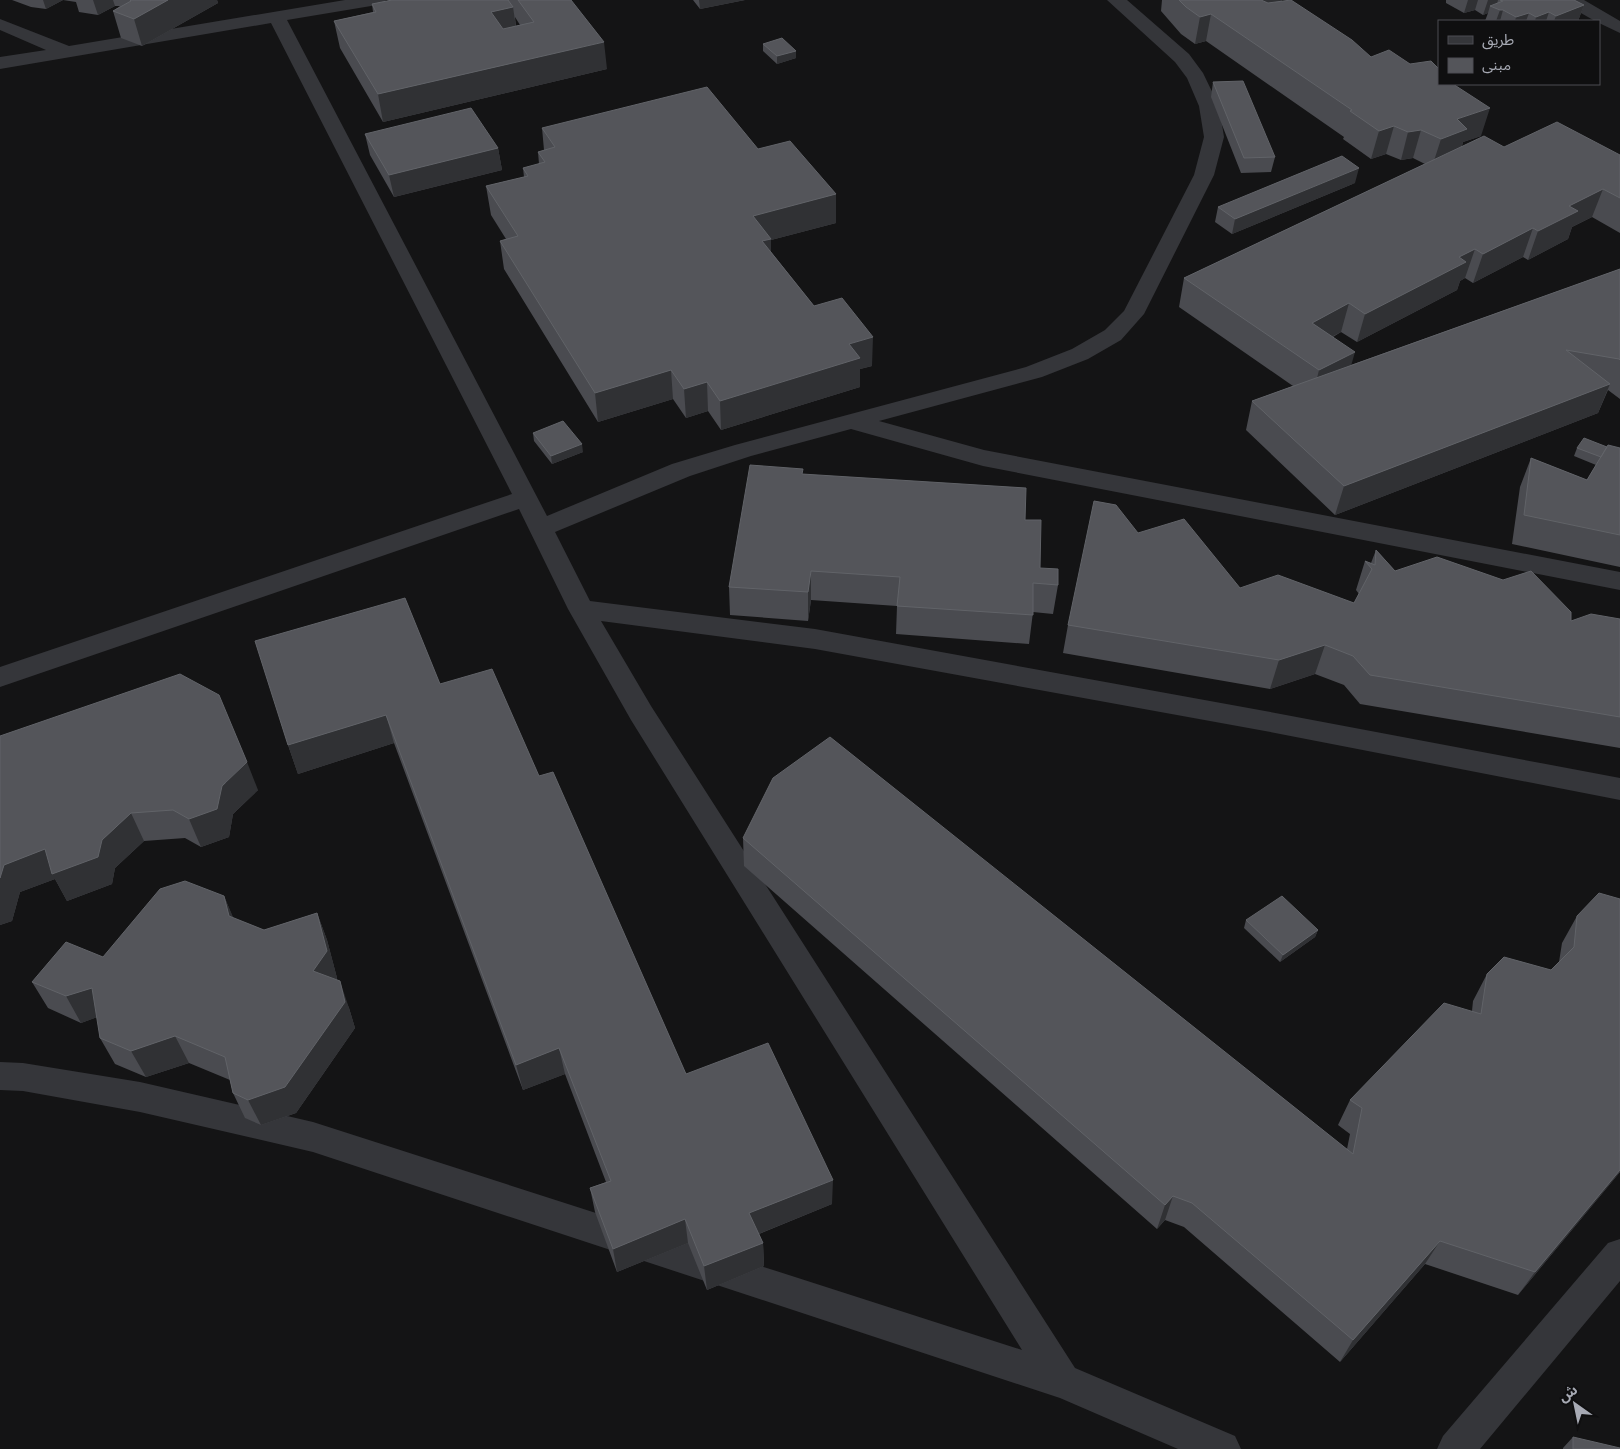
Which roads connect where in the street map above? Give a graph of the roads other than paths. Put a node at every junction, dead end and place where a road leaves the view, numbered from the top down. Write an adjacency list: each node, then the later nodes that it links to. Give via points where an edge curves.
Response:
1 (377, 0): 4 (street)
2 (1116, 0): 11 (street, via 1182,58 1196,77 1208,106 1214,137 1204,175 1133,314 1113,335 1080,354 1034,372)
3 (1571, 0): 7 (street)
4 (276, 16): 8 (street); 12 (street)
5 (140, 23): 8 (street)
6 (0, 24): 9 (street)
7 (1620, 28)
8 (112, 43): 9 (street)
9 (65, 51): 10 (street)
10 (0, 63)
11 (851, 421): 13 (street, via 681,470); 14 (street, via 983,458)
12 (526, 498): 13 (street); 16 (street)
13 (541, 528): 15 (street)
14 (1620, 581)
15 (581, 609): 17 (street, via 815,639); 20 (street, via 641,713)
16 (0, 677)
17 (1620, 789)
18 (0, 1076): 20 (street, via 140,1097 313,1137)
19 (1620, 1255): 22 (street)
20 (1062, 1381): 21 (street)
21 (1222, 1449)
22 (1456, 1449)

